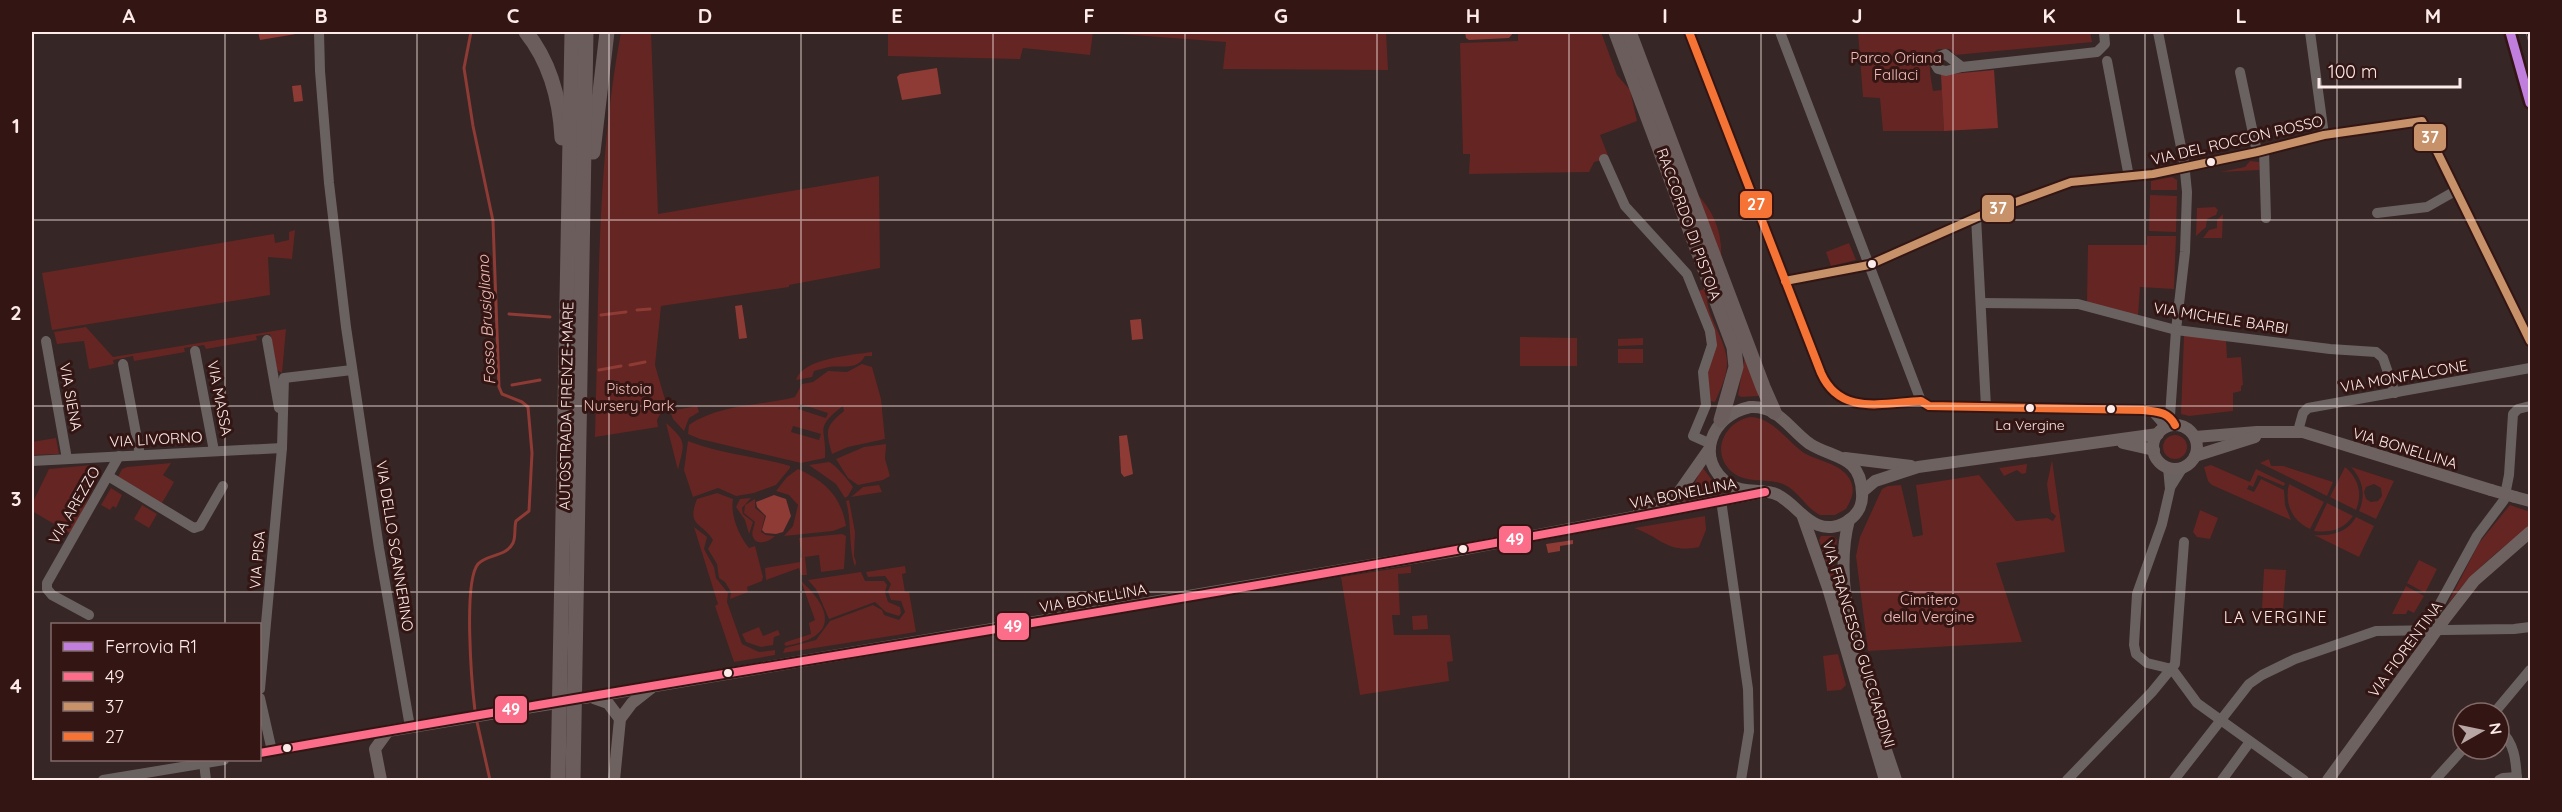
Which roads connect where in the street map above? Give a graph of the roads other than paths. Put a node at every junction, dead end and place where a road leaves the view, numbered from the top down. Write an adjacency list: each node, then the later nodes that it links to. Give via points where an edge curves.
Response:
1 (319, 32): 38 (street, VIA DELLO SCANNERINO, via 329,183)
2 (526, 32): 28 (highway, via 545,63 558,103)
3 (572, 32): 28 (highway, AUTOSTRADA FIRENZE-MARE)
4 (586, 32): 28 (highway, AUTOSTRADA FIRENZE-MARE)
5 (607, 32): 28 (highway)
6 (1617, 32): 44 (highway, RACCORDO DI PISTOIA, via 1734,347 1736,368)
7 (1629, 32): 17 (highway, RACCORDO DI PISTOIA)
8 (1636, 32): 17 (highway)
9 (1689, 32): 29 (street)
10 (1780, 32): 27 (street)
11 (2104, 32): 15 (street, via 2104,46 2097,52)
12 (2158, 32): 21 (street)
13 (2310, 32): 18 (street)
14 (2107, 61): 22 (street)
15 (1962, 67)
16 (2240, 72): 19 (street)
17 (1649, 86): 43 (highway, RACCORDO DI PISTOIA)
18 (2324, 135): 19 (street, VIA DEL ROCCON ROSSO); 23 (street, VIA DEL ROCCON ROSSO, via 2422,121)
19 (2261, 151): 21 (street, VIA DEL ROCCON ROSSO); 26 (street)
20 (1604, 159): 51 (street, via 1625,206 1687,274 1703,312 1712,342 1703,372 1706,405 1694,436)
21 (2185, 167): 22 (street, VIA DEL ROCCON ROSSO); 31 (street, via 2185,252)
22 (2129, 177): 25 (street, VIA DEL ROCCON ROSSO, via 2071,182)
23 (2457, 190): 24 (street, via 2427,207); 34 (street)
24 (2377, 213)
25 (1976, 218): 27 (street, VIA DEL ROCCON ROSSO); 30 (street)
26 (2266, 218)
27 (1869, 265): 29 (street, VIA DEL ROCCON ROSSO); 40 (street)
28 (575, 278): 105 (highway, AUTOSTRADA FIRENZE-MARE); 106 (highway, AUTOSTRADA FIRENZE-MARE)
29 (1785, 281): 40 (street, via 1821,373 1837,396 1860,404)
30 (1981, 303): 31 (street, VIA MICHELE BARBI, via 2078,304); 42 (street)
31 (2176, 330): 39 (street, VIA MICHELE BARBI, via 2378,352); 45 (street)
32 (46, 340): 59 (street, VIA SIENA)
33 (267, 340): 48 (street, VIA PISA)
34 (2530, 340)
35 (195, 351): 54 (street, VIA MASSA)
36 (123, 364): 55 (street)
37 (2530, 368): 39 (street, VIA MONFALCONE)
38 (352, 370): 48 (street, VIA PISA, via 284,378); 90 (street, VIA DELLO SCANNERINO)
39 (2395, 393): 46 (street, VIA MONFALCONE, via 2308,408)
40 (1921, 401): 42 (street, via 1927,406)
41 (2530, 406): 80 (street, via 2513,414 2504,500 2478,537)
42 (1986, 407): 45 (street, via 2152,411)
43 (1774, 412): 44 (main road, via 1750,407 1735,410); 58 (main road, via 1811,444)
44 (1721, 420): 51 (main road, VIA BONELLINA)
45 (2167, 426): 49 (main road, via 2187,428); 50 (main road); 53 (main road)
46 (2298, 431): 47 (main road, VIA BONELLINA); 70 (main road, VIA BONELLINA, bridge)
47 (2274, 432): 49 (main road, VIA BONELLINA); 57 (main road, VIA BONELLINA)
48 (283, 434): 52 (street, VIA PISA)
49 (2194, 437): 57 (main road)
50 (2110, 442): 53 (main road); 61 (main road)
51 (1710, 446): 67 (main road, via 1715,469 1728,483 1738,489); 73 (main road, VIA BONELLINA, via 1677,495)
52 (282, 448): 54 (street, VIA LIVORNO); 83 (street, VIA PISA)
53 (2154, 450): 62 (main road)
54 (214, 452): 55 (street, VIA LIVORNO)
55 (140, 455): 56 (street, VIA LIVORNO)
56 (119, 456): 59 (street, VIA LIVORNO); 64 (street, VIA AREZZO)
57 (2195, 456): 63 (main road, VIA BONELLINA)
58 (1843, 458): 61 (main road); 68 (main road, via 1857,472)
59 (67, 459): 60 (street, VIA LIVORNO)
60 (32, 461)
61 (1918, 467): 68 (main road, via 1875,482)
62 (2168, 467): 63 (main road); 66 (street)
63 (2183, 467): 66 (street)
64 (108, 476): 65 (street, via 194,528 200,526); 78 (street, VIA AREZZO, via 47,583 51,594)
65 (223, 486)
66 (2170, 489): 81 (street, via 2161,531 2137,594 2134,645 2142,660)
67 (1765, 492): 69 (main road, VIA BONELLINA); 71 (main road, via 1785,500)
68 (1862, 492): 72 (main road, VIA FRANCESCO GUICCIARDINI, via 1861,505)
69 (1720, 500): 73 (main road, VIA BONELLINA); 108 (street, via 1748,689 1749,731)
70 (2526, 500)
71 (1803, 517): 72 (main road, via 1827,527); 109 (main road, VIA FRANCESCO GUICCIARDINI)
72 (1849, 520): 110 (main road, VIA FRANCESCO GUICCIARDINI, via 1843,556 1847,602 1859,663)
73 (1607, 523): 84 (main road, VIA BONELLINA)
74 (2530, 532): 77 (main road)
75 (2530, 538): 77 (main road)
76 (2184, 542): 81 (street, via 2177,651)
77 (2516, 546): 80 (main road, VIA FIORENTINA, bridge, via 2474,581)
78 (89, 615)
79 (2530, 627): 80 (street)
80 (2428, 635): 89 (street, via 2369,632 2295,659 2255,680); 115 (main road, VIA FIORENTINA)
81 (2172, 669): 89 (street, via 2192,698); 111 (street)
82 (2530, 670): 85 (street)
83 (261, 678)
84 (653, 686): 88 (main road); 88 (main road, VIA BONELLINA, via 586,698 608,703)
85 (2504, 701)
86 (261, 702): 96 (street)
87 (549, 704): 90 (main road)
88 (621, 718): 107 (main road)
89 (2220, 721): 93 (street); 112 (street)
90 (410, 727): 91 (main road)
91 (387, 731): 92 (street); 95 (main road)
92 (359, 735): 95 (street); 96 (street)
93 (2250, 743): 113 (street); 114 (street)
94 (2511, 744): 101 (street)
95 (375, 749): 104 (main road)
96 (272, 751): 97 (street)
97 (261, 753)
98 (214, 761): 100 (street)
99 (2452, 761): 116 (street)
100 (204, 763): 102 (street); 103 (street)
101 (2517, 779): 117 (street)
102 (103, 780)
103 (206, 780)
104 (381, 780)
105 (558, 780)
106 (573, 780)
107 (615, 780)
108 (1741, 780)
109 (1885, 780)
110 (1896, 780)
111 (2067, 780)
112 (2174, 780)
113 (2222, 780)
114 (2304, 780)
115 (2328, 780)
116 (2435, 780)
117 (2499, 780)

